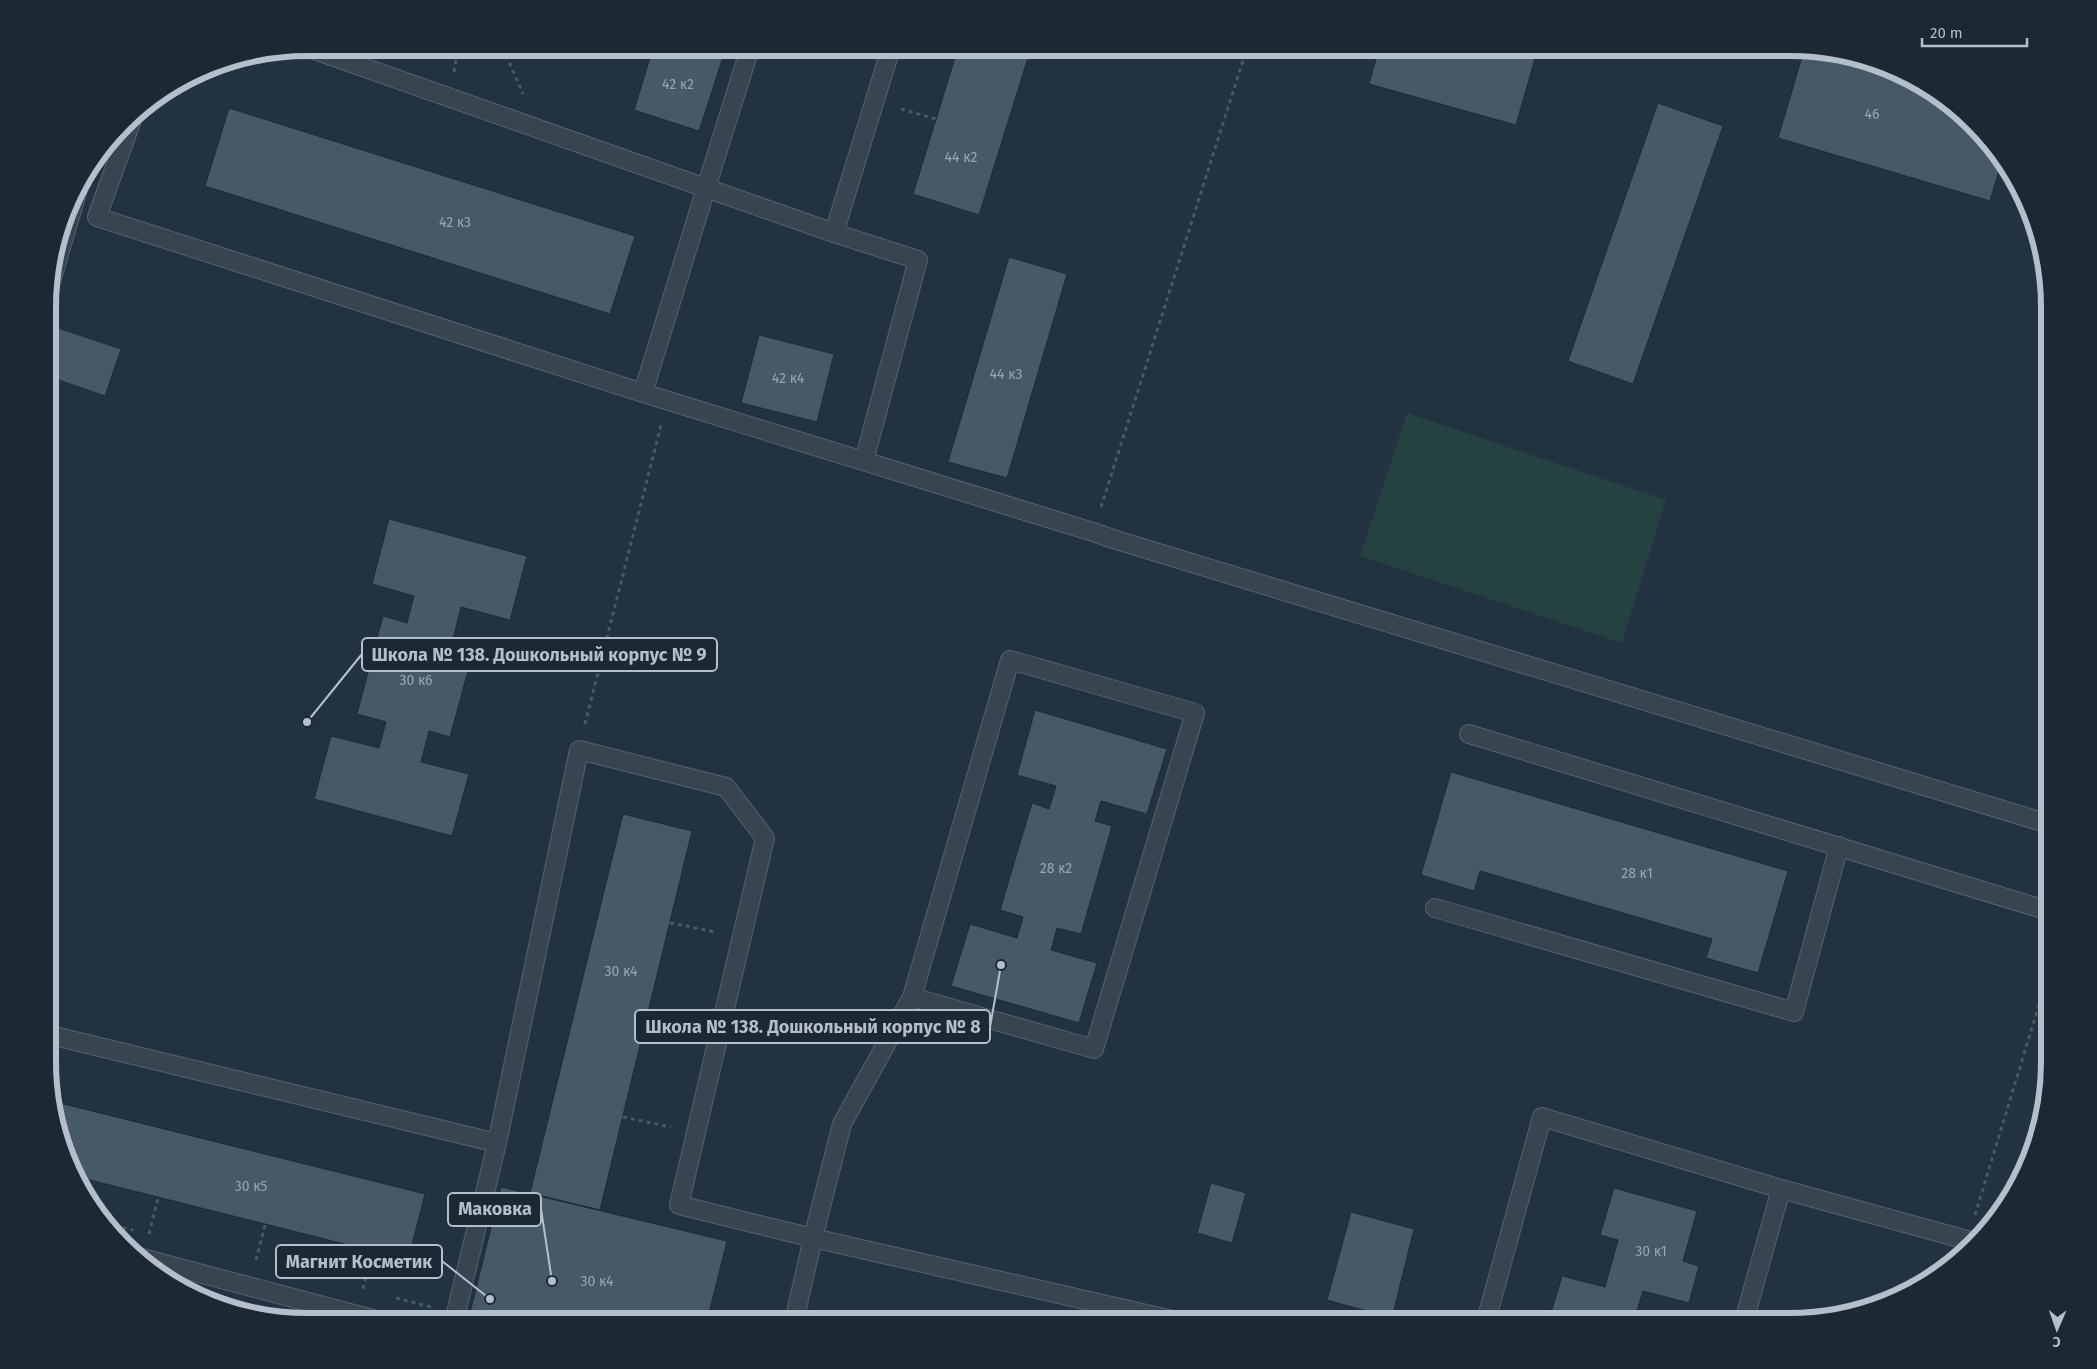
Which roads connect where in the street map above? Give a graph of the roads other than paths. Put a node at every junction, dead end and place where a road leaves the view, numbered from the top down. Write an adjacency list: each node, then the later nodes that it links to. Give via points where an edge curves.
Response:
1 (332, 56): 5 (lane)
2 (747, 56): 5 (lane)
3 (888, 56): 6 (lane)
4 (126, 134): 7 (lane, via 97,218)
5 (706, 188): 6 (lane); 7 (lane)
6 (834, 233): 8 (lane, via 918,260)
7 (642, 393): 8 (lane)
8 (864, 461): 10 (lane, via 1113,540)
9 (1469, 734): 11 (lane)
10 (2041, 822)
11 (1839, 846): 12 (lane, via 1794,1012); 13 (lane)
12 (1436, 908)
13 (2041, 909)
14 (912, 997): 14 (lane, via 1010,660 1195,712 1094,1049); 18 (lane, via 842,1124)
15 (56, 1036): 16 (lane)
16 (497, 1142): 18 (lane, via 579,750 726,787 765,838 679,1205); 22 (lane)
17 (1781, 1188): 19 (lane); 25 (lane, via 1542,1117); 26 (lane)
18 (813, 1238): 23 (lane); 24 (lane)
19 (1966, 1240)
20 (156, 1262): 21 (lane)
21 (346, 1313)
22 (456, 1313)
23 (796, 1313)
24 (1142, 1313)
25 (1488, 1313)
26 (1746, 1313)

